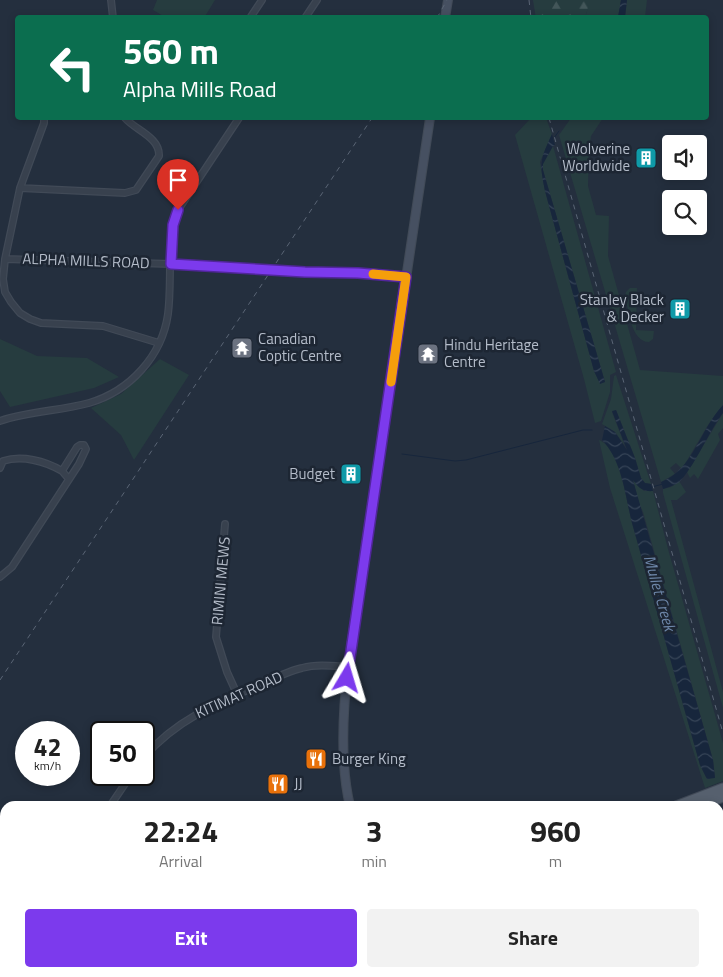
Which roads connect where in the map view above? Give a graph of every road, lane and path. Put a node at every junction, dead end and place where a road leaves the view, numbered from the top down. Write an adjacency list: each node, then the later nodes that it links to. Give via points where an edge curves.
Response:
1 (111, 0): 5 (street)
2 (262, 0): 6 (street)
3 (317, 0): 7 (street)
4 (448, 0): 8 (main road)
5 (112, 15)
6 (252, 15)
7 (307, 15)
8 (446, 15)
9 (44, 120): 13 (street)
10 (127, 120): 13 (street, via 160,150 136,190 125,193)
11 (238, 120): 15 (street, via 178,210 173,225)
12 (430, 120): 16 (main road)
13 (20, 188): 14 (street)
14 (5, 259): 15 (street, ALPHA MILLS ROAD); 17 (street, via 5,292 10,302 30,320 103,326)
15 (171, 264): 16 (street, ALPHA MILLS ROAD); 17 (street, via 167,316)
16 (406, 277): 24 (main road)
17 (159, 343): 18 (street, via 136,376 102,398)
18 (0, 421)
19 (0, 468): 20 (street, via 3,461 10,459 52,465)
20 (62, 471): 21 (street); 21 (street, via 77,448 84,445 84,454)
21 (68, 478): 23 (street, via 12,567)
22 (225, 524): 25 (street, RIMINI MEWS, via 216,637)
23 (0, 577)
24 (348, 667): 25 (street, KITIMAT ROAD, via 301,668); 31 (main road, via 344,728)
25 (237, 694): 26 (street, KITIMAT ROAD, via 204,709 164,735)
26 (155, 745)
27 (124, 786): 30 (street)
28 (723, 788): 32 (main road)
29 (723, 797): 33 (main road)
30 (113, 801)
31 (349, 801)
32 (700, 801)
33 (706, 801)

